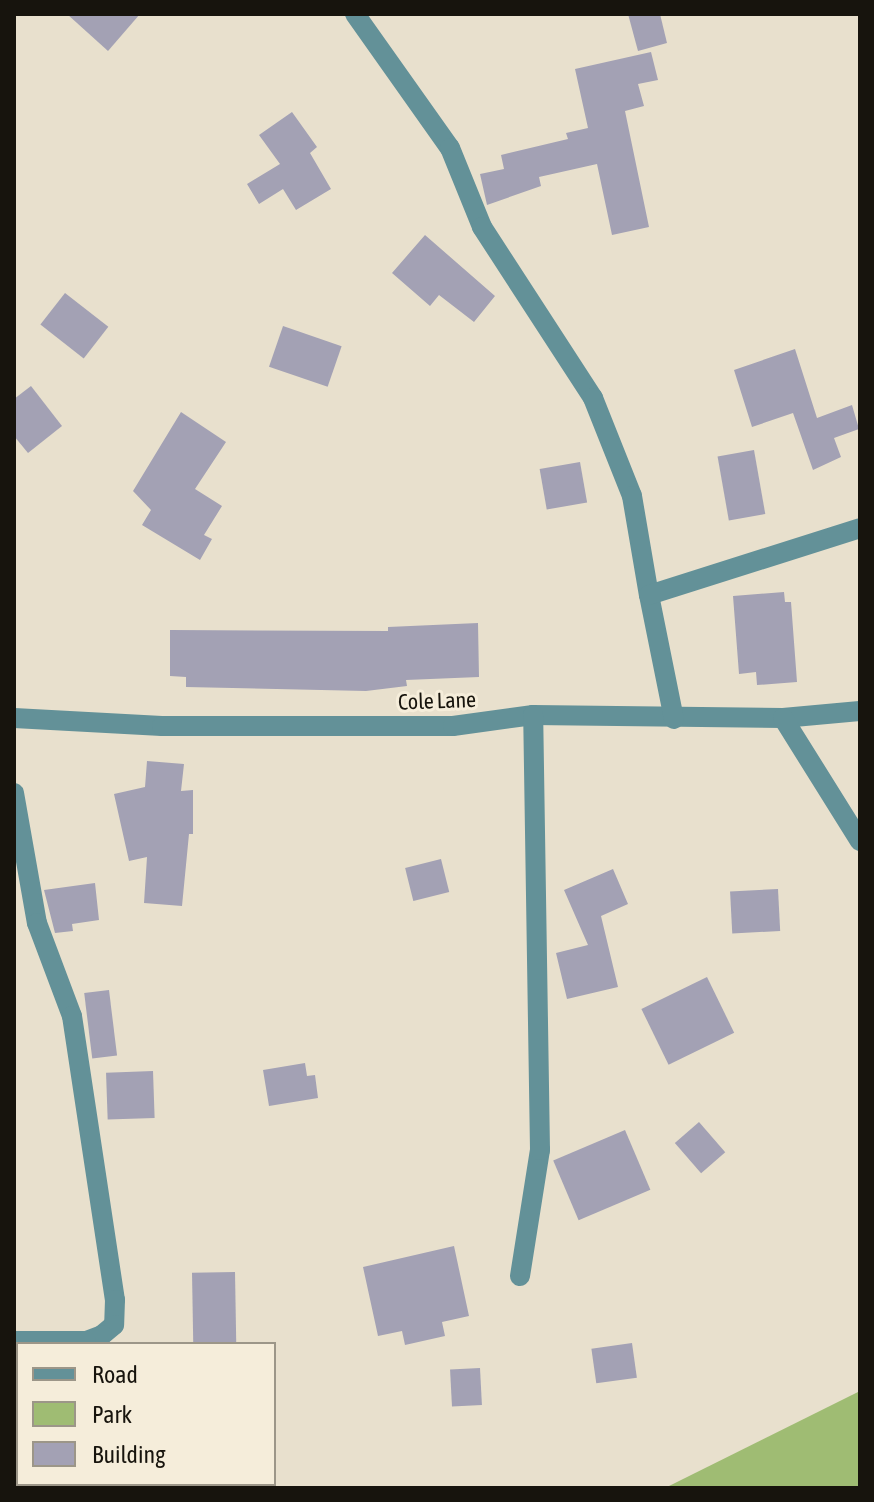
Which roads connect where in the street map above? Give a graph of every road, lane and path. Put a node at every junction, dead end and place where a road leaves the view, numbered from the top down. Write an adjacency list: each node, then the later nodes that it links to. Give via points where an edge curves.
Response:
1 (355, 14): 3 (street, via 450,148 482,227 593,398 632,496)
2 (860, 528): 3 (street)
3 (649, 595): 8 (street)
4 (860, 711): 7 (street, Cole Lane)
5 (533, 715): 6 (street, Cole Lane, via 453,726 372,727 162,726); 8 (street, Cole Lane); 11 (street, via 540,1150)
6 (14, 718)
7 (783, 718): 8 (street, Cole Lane); 10 (street)
8 (674, 719)
9 (14, 793): 12 (street, via 37,923 72,1016 115,1300 114,1325 102,1335 86,1341)
10 (860, 841)
11 (520, 1276)
12 (14, 1341)

